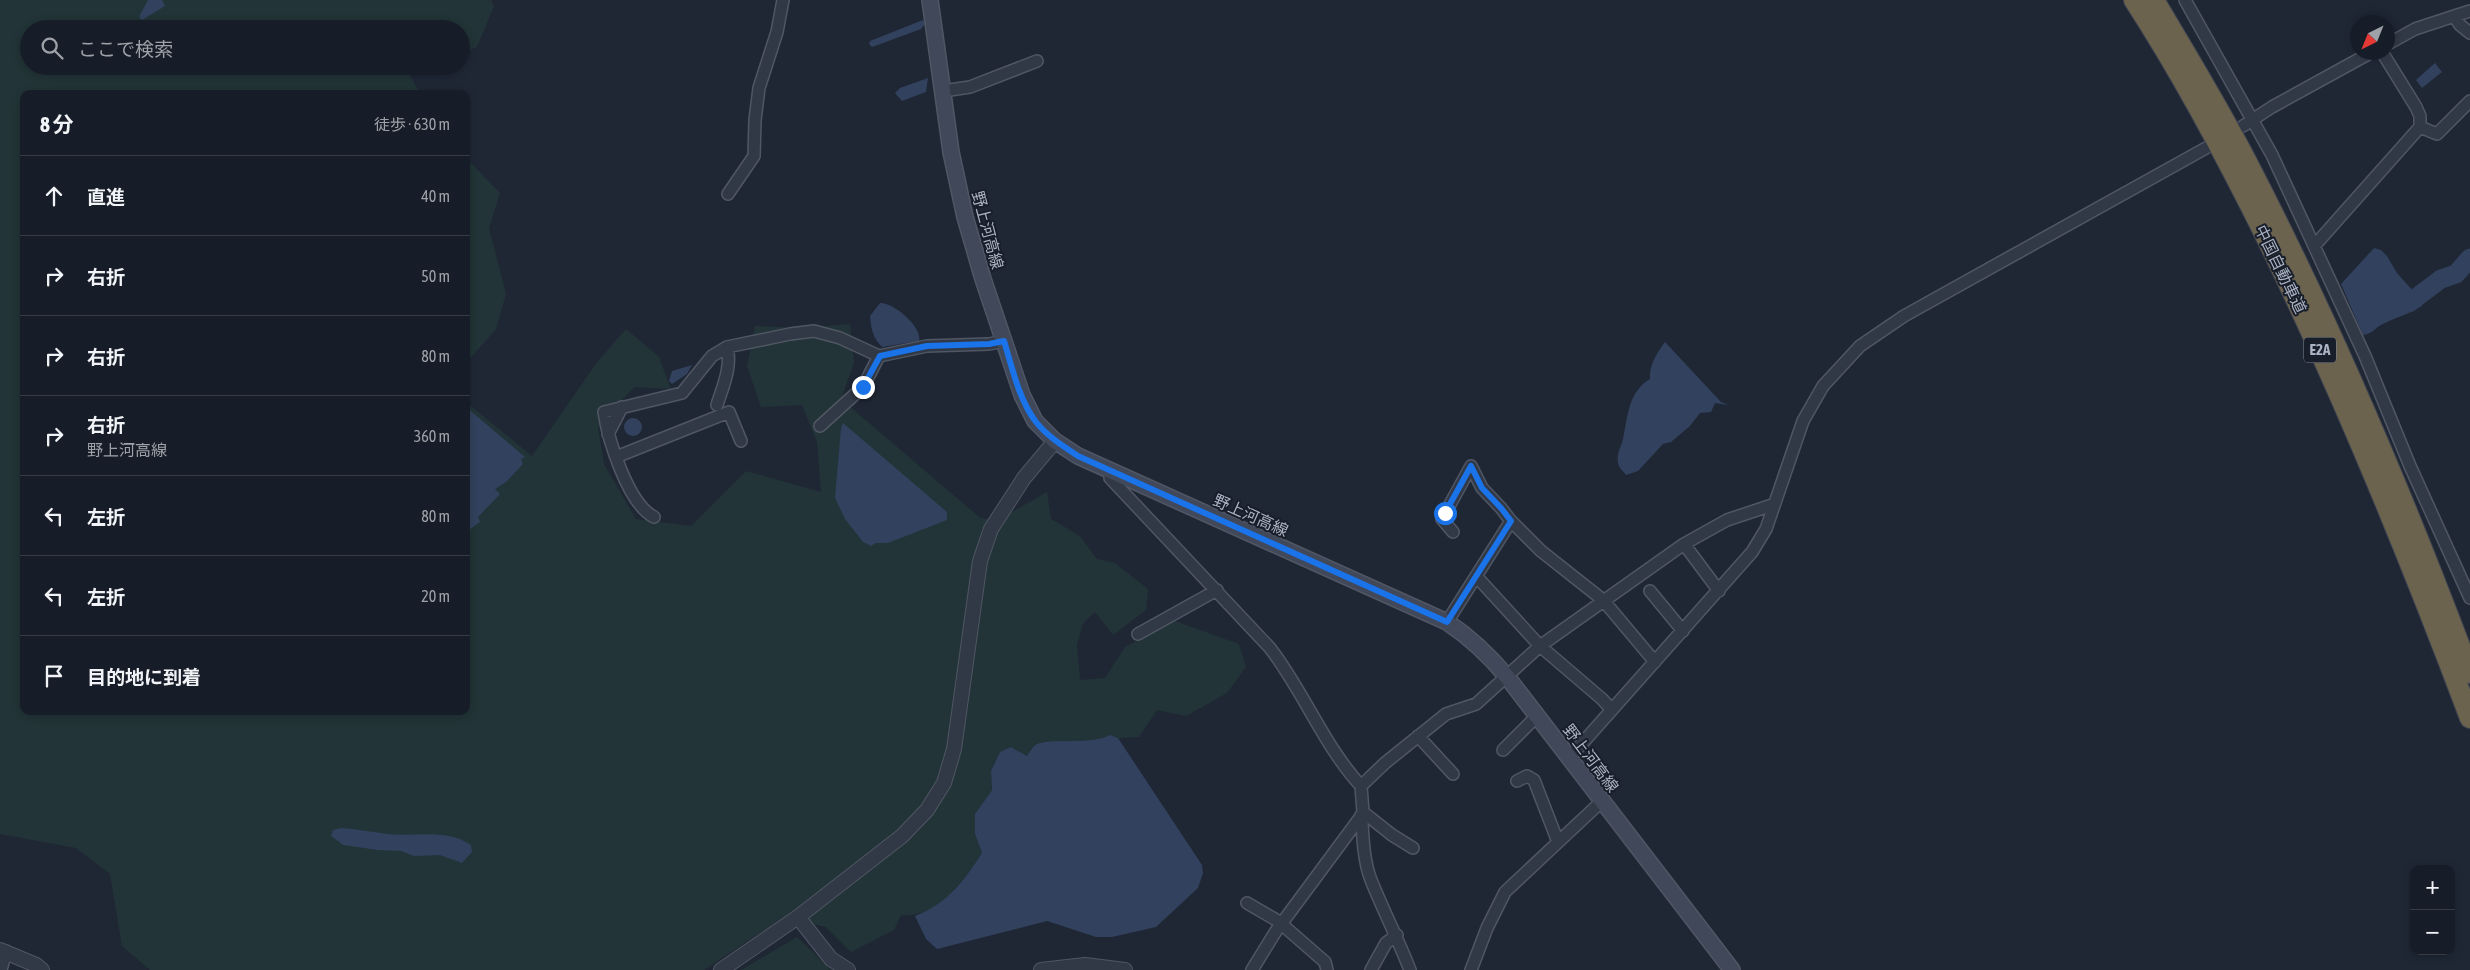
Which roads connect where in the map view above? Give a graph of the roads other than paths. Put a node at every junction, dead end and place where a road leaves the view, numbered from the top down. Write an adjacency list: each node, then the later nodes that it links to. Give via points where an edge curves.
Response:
1 (783, 0): 18 (street, via 777,32 759,88 754,156)
2 (930, 0): 13 (main road, 野上河高線)
3 (2134, 0): 49 (highway, 中国自動車道 / E2A, via 2235,174 2296,299 2379,485)
4 (2154, 0): 45 (highway, 中国自動車道 / E2A, via 2248,164 2313,296 2387,460)
5 (2185, 0): 15 (street)
6 (2470, 10): 7 (street)
7 (2454, 16): 8 (street); 9 (street, via 2415,29)
8 (2470, 33)
9 (2395, 40)
10 (2357, 60): 15 (street)
11 (2387, 60): 16 (street, via 2416,107)
12 (1037, 61): 13 (street, via 970,87)
13 (942, 91): 20 (main road, 野上河高線, via 965,217)
14 (2470, 101): 16 (street, via 2437,134)
15 (2248, 123): 19 (street, via 2272,154)
16 (2420, 126): 19 (street)
17 (2206, 148): 29 (street, via 1904,316 1860,346 1823,386 1809,410)
18 (728, 194)
19 (2315, 245): 38 (street)
20 (1004, 341): 22 (street, via 927,346); 26 (main road, 野上河高線, via 1022,395 1035,421)
21 (726, 347): 22 (street, via 814,331 840,338); 23 (street, via 728,372); 27 (street, via 712,356 682,392 604,412)
22 (880, 356): 24 (street, via 863,387)
23 (717, 405)
24 (820, 426)
25 (741, 441): 27 (street, via 730,412)
26 (1055, 441): 28 (main road, 野上河高線, via 1078,456); 61 (street, via 1024,478 991,529 980,561 954,749 944,783 927,810 902,836)
27 (616, 457): 30 (street, via 641,507)
28 (1111, 470): 35 (street, via 1110,478); 40 (main road, 野上河高線)
29 (1772, 505): 33 (street, via 1727,520); 37 (street, via 1766,529)
30 (654, 517)
31 (1511, 521): 32 (street, via 1482,488 1471,466 1442,519); 34 (street); 39 (street, via 1541,551)
32 (1453, 532)
33 (1684, 544): 37 (street); 39 (street)
34 (1476, 576): 40 (street); 43 (street)
35 (1218, 590): 42 (street); 55 (street, via 1285,668 1346,770)
36 (1650, 591): 41 (street)
37 (1720, 591): 41 (street)
38 (2470, 598)
39 (1604, 600): 43 (street); 44 (street)
40 (1447, 622): 46 (main road, 野上河高線, via 1488,654)
41 (1683, 631): 44 (street)
42 (1138, 634)
43 (1540, 646): 46 (street); 47 (street)
44 (1655, 662): 47 (street)
45 (2470, 673)
46 (1508, 678): 48 (main road, 野上河高線); 50 (street, via 1476,704 1446,714)
47 (1612, 710): 52 (street)
48 (1537, 716): 51 (street); 52 (main road, 野上河高線)
49 (2470, 718)
50 (1418, 736): 53 (street); 55 (street)
51 (1503, 750)
52 (1570, 757): 56 (main road, 野上河高線)
53 (1453, 774)
54 (1517, 781): 58 (street, via 1527,776 1534,780)
55 (1361, 786): 57 (street)
56 (1602, 801): 58 (street); 77 (main road, 野上河高線)
57 (1361, 816): 59 (street); 62 (street); 63 (street, via 1370,878)
58 (1558, 842): 76 (street, via 1505,892)
59 (1413, 848)
60 (1247, 903): 62 (street)
61 (798, 917): 68 (street); 69 (street, via 831,959)
62 (1282, 924): 72 (street); 73 (street, via 1324,962)
63 (1397, 935): 74 (street, via 1386,943); 75 (street)
64 (3, 950): 66 (street); 67 (street)
65 (1073, 968): 70 (street); 71 (street)
66 (1, 970)
67 (42, 970)
68 (721, 970)
69 (848, 970)
70 (1042, 970)
71 (1125, 970)
72 (1252, 970)
73 (1327, 970)
74 (1371, 970)
75 (1410, 970)
76 (1471, 970)
77 (1732, 970)

